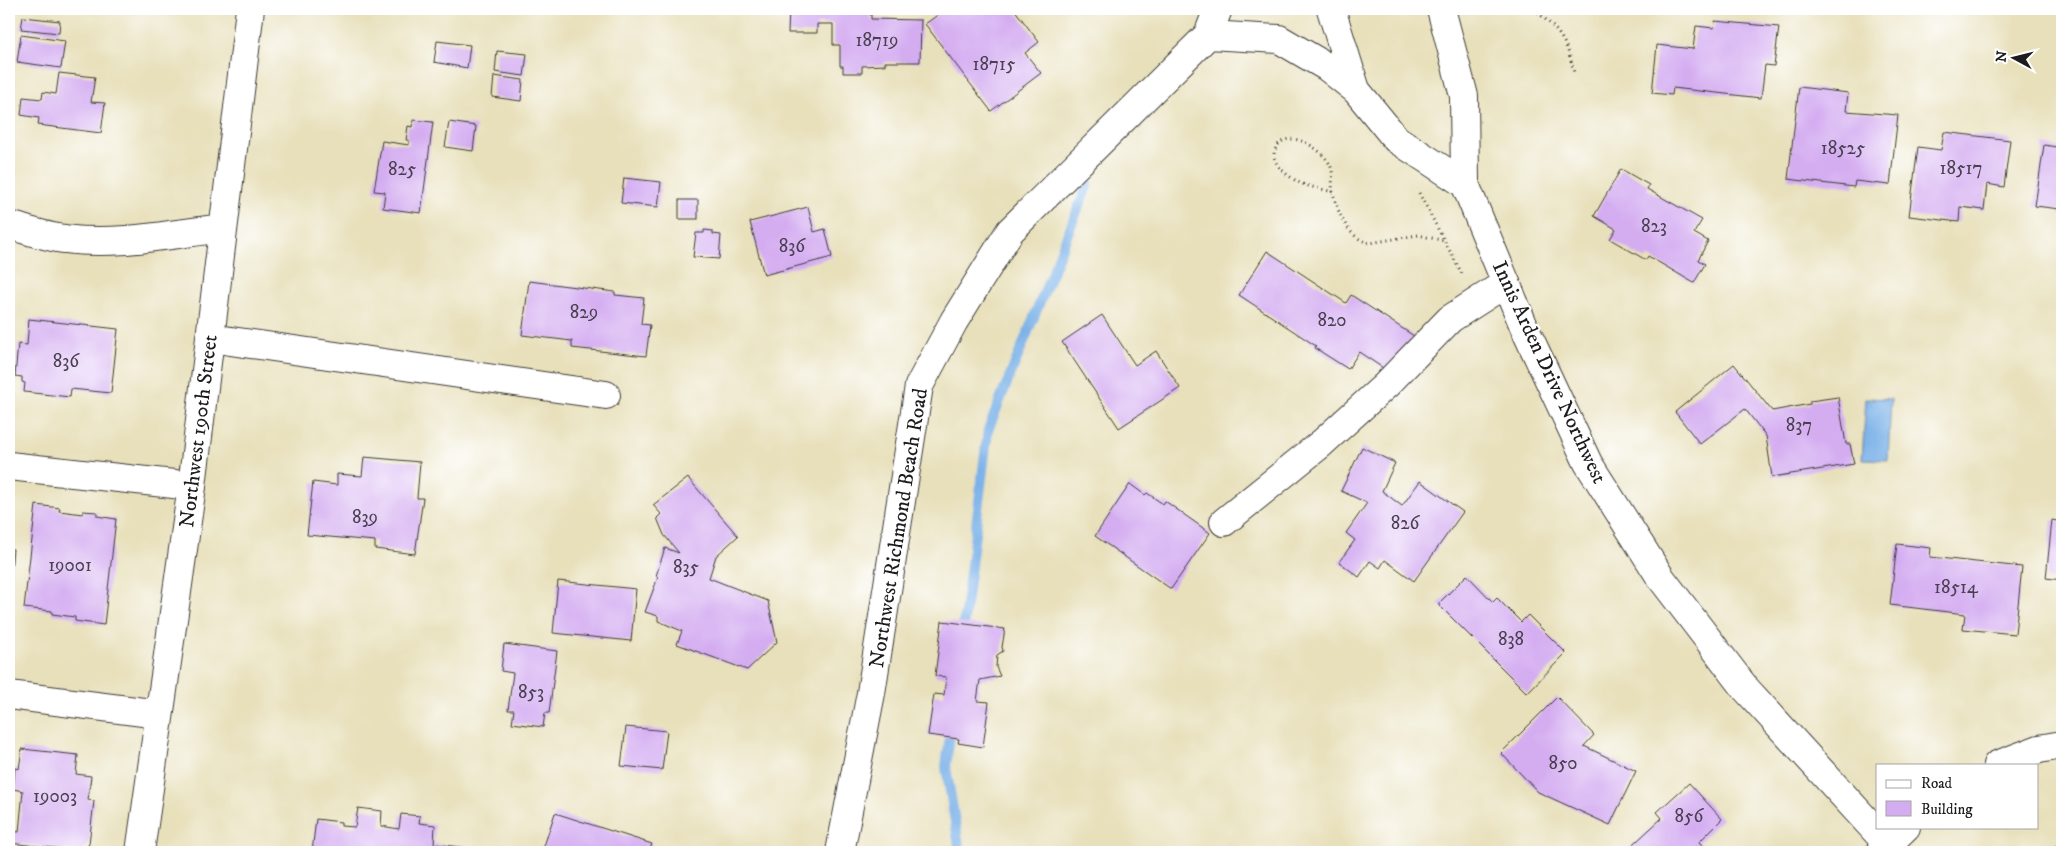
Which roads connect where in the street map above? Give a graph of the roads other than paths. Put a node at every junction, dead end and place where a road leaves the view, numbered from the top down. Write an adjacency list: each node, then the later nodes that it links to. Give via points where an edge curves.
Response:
1 (250, 9): 11 (street, Northwest 190th Street)
2 (1218, 9): 6 (street, Northwest Richmond Beach Road)
3 (1332, 9): 8 (street)
4 (1426, 9): 7 (street, Innis Arden Drive Northwest)
5 (1441, 9): 7 (street)
6 (1208, 35): 8 (street, via 1279,40 1327,67); 26 (street, Northwest Richmond Beach Road, via 1010,231 954,321 919,386 871,693)
7 (1449, 37): 9 (street, Innis Arden Drive Northwest, via 1464,96)
8 (1356, 90): 9 (street, via 1396,140)
9 (1465, 184): 12 (street, Innis Arden Drive Northwest)
10 (9, 225): 11 (street, via 64,239 115,241)
11 (223, 228): 13 (street, Northwest 190th Street)
12 (1506, 283): 17 (street, via 1450,319 1386,385); 22 (street, Innis Arden Drive Northwest, via 1588,463 1662,578 1746,689)
13 (210, 338): 14 (street); 16 (street, Northwest 190th Street)
14 (606, 395)
15 (9, 466): 16 (street)
16 (192, 486): 19 (street, Northwest 190th Street)
17 (1224, 522)
18 (9, 694): 19 (street)
19 (159, 714): 25 (street, Northwest 190th Street)
20 (2062, 745): 21 (street, via 2040,749)
21 (2000, 764)
22 (1876, 827)
23 (1877, 828): 24 (street, Innis Arden Drive Northwest)
24 (1892, 844)
25 (140, 852)
26 (840, 852)

